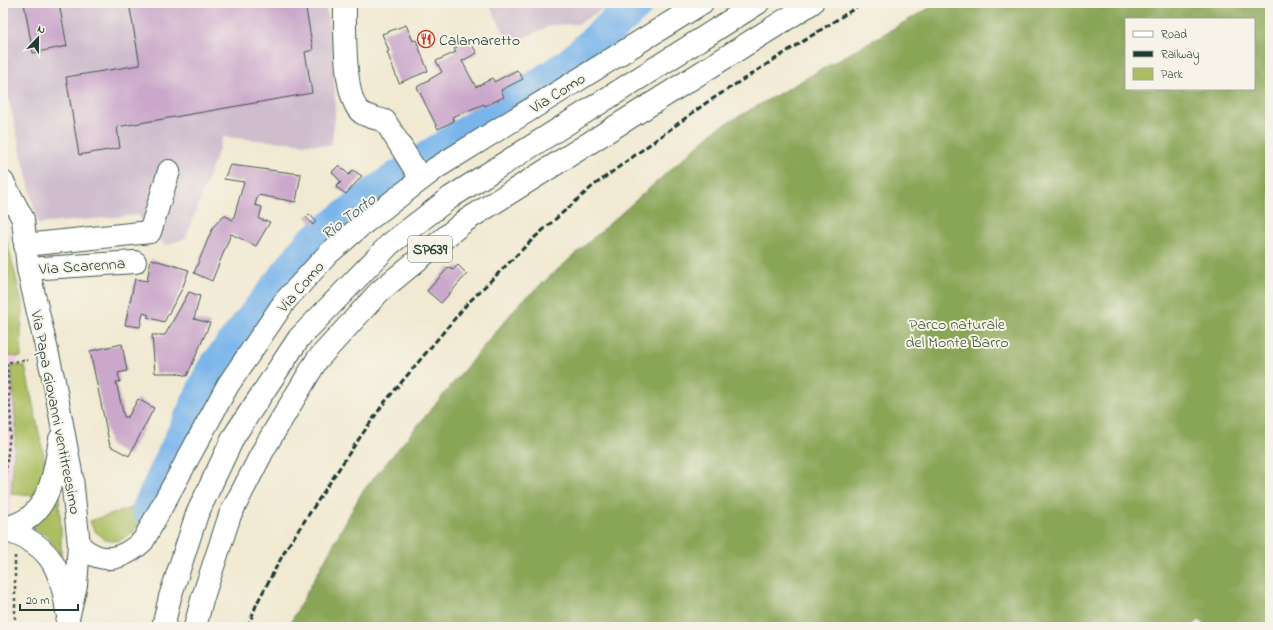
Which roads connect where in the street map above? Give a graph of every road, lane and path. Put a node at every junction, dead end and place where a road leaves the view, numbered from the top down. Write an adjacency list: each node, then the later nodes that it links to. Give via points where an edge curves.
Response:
1 (344, 3): 6 (main road, via 346,64 354,102 362,113 386,121)
2 (702, 3): 6 (main road, Via Como, via 436,168)
3 (758, 3): 21 (main road, SP639, via 451,197 390,244 304,333 234,436 197,514)
4 (812, 3): 22 (main road, SP639, via 465,220 380,291 317,360 264,447 230,515)
5 (169, 171): 9 (main road, via 150,232)
6 (416, 171): 17 (main road, Via Como, via 328,254 285,301 228,385 144,541 133,550 113,559 97,557)
7 (3, 182): 9 (main road, Via Papa Giovanni ventitreesimo, via 23,219)
8 (3, 209): 9 (main road, Via Papa Giovanni ventitreesimo, via 11,218)
9 (25, 245): 11 (main road, Via Papa Giovanni ventitreesimo)
10 (135, 262): 11 (main road, Via Scarenna)
11 (28, 269): 12 (main road, Via Papa Giovanni ventitreesimo)
12 (49, 357): 14 (path); 15 (main road, Via Papa Giovanni ventitreesimo)
13 (3, 363): 14 (path)
14 (7, 363): 16 (path, via 11,424)
15 (62, 424): 17 (main road, Via Papa Giovanni ventitreesimo, via 72,478); 19 (main road, via 55,467 41,503 31,516 3,530 16,533 40,546 48,557 58,572 64,591)
16 (3, 498)
17 (79, 545): 19 (main road, Via Papa Giovanni ventitreesimo, via 76,585)
18 (15, 554): 20 (path)
19 (67, 623)
20 (15, 627)
21 (163, 627)
22 (195, 627)

